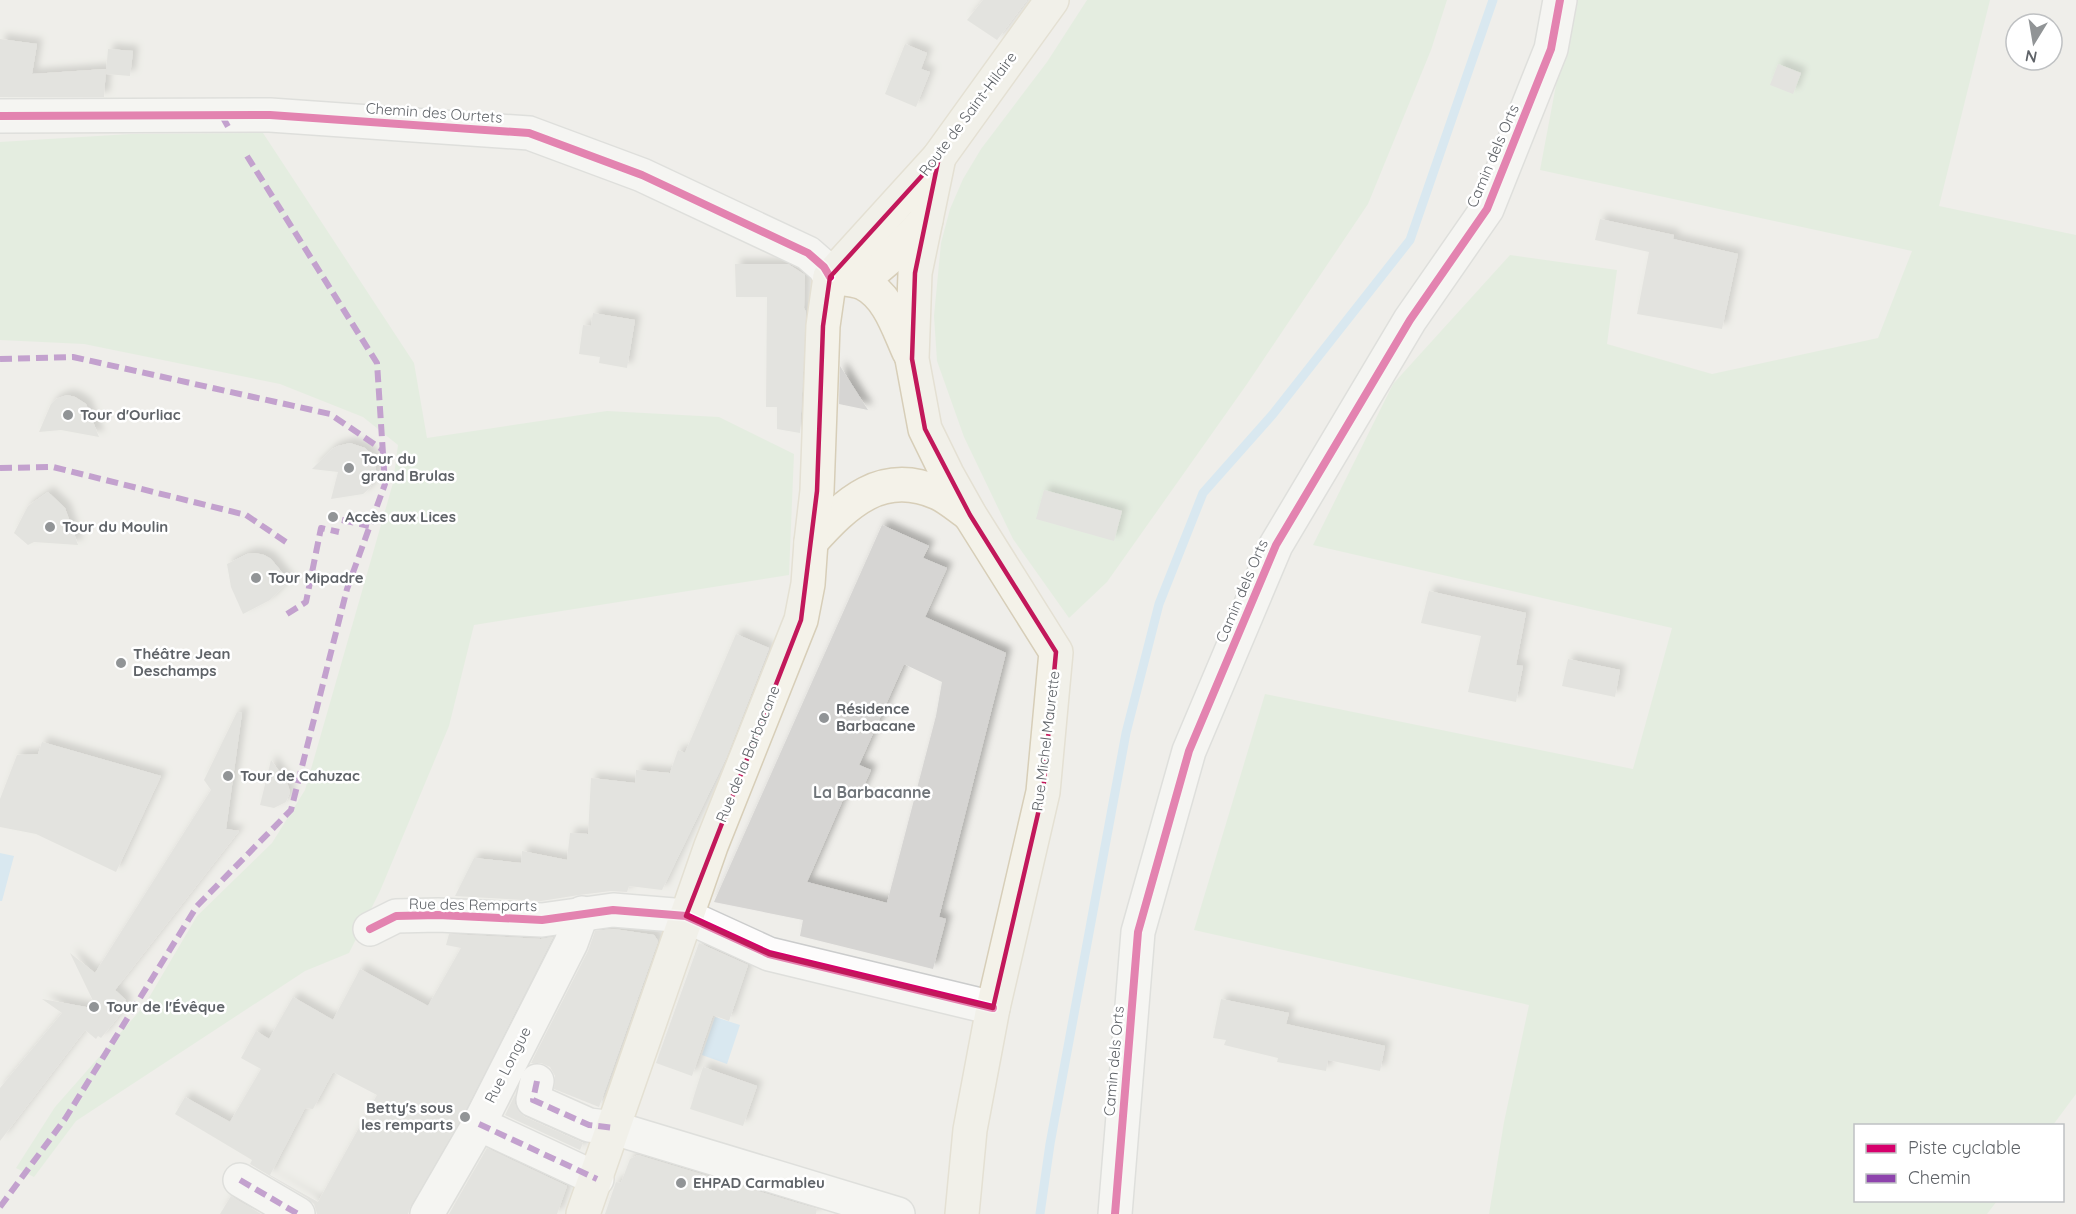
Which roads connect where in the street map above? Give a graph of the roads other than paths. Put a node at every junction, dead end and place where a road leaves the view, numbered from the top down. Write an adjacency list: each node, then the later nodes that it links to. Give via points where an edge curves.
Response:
1 (1052, 0): 4 (main road, Route de Saint-Hilaire)
2 (1560, 0): 24 (street, Camin dels Orts, via 1551,49 1487,209 1410,320 1276,545 1189,751 1138,932)
3 (0, 116): 6 (street, Chemin des Ourtets, via 270,115 529,133 642,175 808,253)
4 (939, 157): 5 (main road, Rue Michel Maurette); 6 (main road, Route de Saint-Hilaire)
5 (926, 220): 6 (main road, via 877,268); 7 (main road, Rue Michel Maurette, via 915,273)
6 (830, 277): 7 (main road, via 861,282 877,292); 9 (main road, Rue de la Barbacane, via 823,326 817,491)
7 (912, 358): 8 (main road, Rue Michel Maurette, via 925,429)
8 (970, 515): 9 (main road, via 939,493 890,484 872,490 837,512); 13 (main road, Rue Michel Maurette, via 1056,652 1043,792)
9 (811, 542): 11 (main road, Rue de la Barbacane, via 801,620)
10 (582, 913): 11 (street, Rue des Remparts, via 613,910); 12 (street, Rue des Remparts, via 542,920 396,916); 15 (street, Rue Longue, via 571,944)
11 (686, 916): 13 (street, Rue des Remparts, via 769,954); 16 (main road, Rue de la Barbacane)
12 (370, 929)
13 (993, 1008): 23 (main road, Rue Michel Maurette, via 970,1130)
14 (537, 1081): 16 (street, via 533,1100 589,1125)
15 (478, 1124): 17 (street); 20 (street, Rue Longue)
16 (614, 1128): 17 (main road, Rue de la Barbacane); 22 (street)
17 (597, 1179): 21 (main road, Rue de la Barbacane)
18 (240, 1180): 19 (street)
19 (298, 1214)
20 (427, 1214)
21 (583, 1214)
22 (898, 1214)
23 (962, 1214)
24 (1115, 1214)

